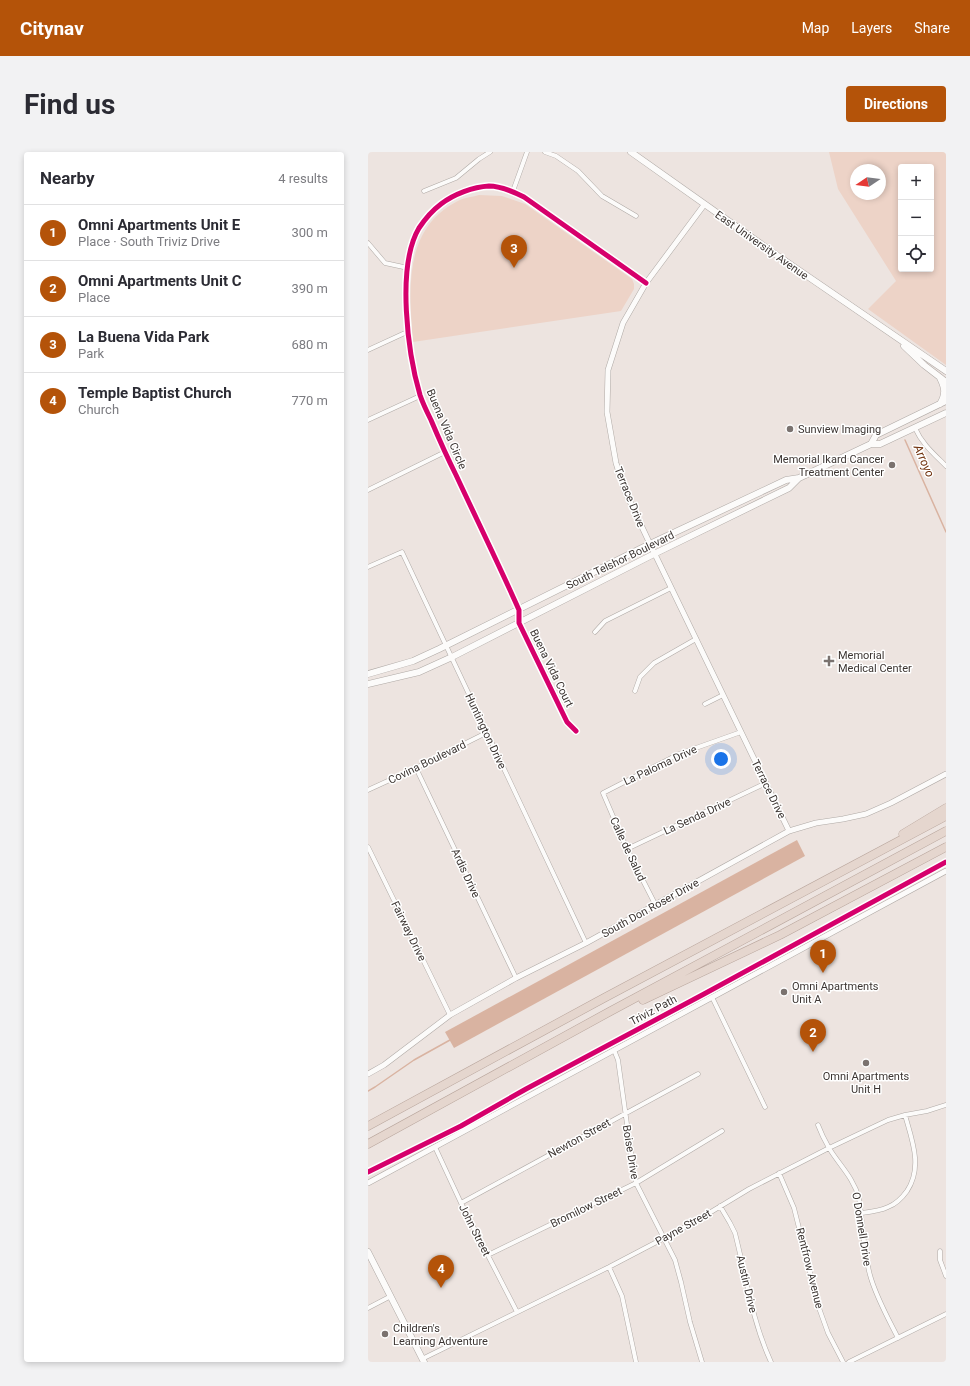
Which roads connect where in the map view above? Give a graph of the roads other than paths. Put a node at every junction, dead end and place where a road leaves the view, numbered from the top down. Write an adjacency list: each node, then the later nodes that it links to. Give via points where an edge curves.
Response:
1 (490, 152): 5 (street, via 456,178)
2 (527, 152): 6 (street)
3 (545, 152): 8 (street, via 556,156 578,171 602,196)
4 (631, 152): 7 (main road, East University Avenue)
5 (424, 191)
6 (513, 192): 10 (street, Buena Vida Circle, via 490,186 447,199 419,229 412,246); 11 (street, Buena Vida Circle, via 524,197)
7 (704, 204): 11 (street, Terrace Drive); 13 (main road, East University Avenue)
8 (636, 216)
9 (368, 243): 10 (street, via 385,263)
10 (408, 268): 12 (street, Buena Vida Circle)
11 (646, 283): 31 (street, Terrace Drive, via 623,323 609,367 607,412 618,471)
12 (407, 332): 14 (street); 18 (street, Buena Vida Circle)
13 (894, 337): 15 (main road, East University Avenue); 16 (main road, East University Avenue)
14 (368, 350)
15 (946, 371)
16 (939, 376): 17 (main road, East University Avenue); 20 (main road, via 945,392)
17 (946, 382)
18 (420, 396): 22 (street); 25 (street, Buena Vida Circle)
19 (946, 401): 20 (main road, South Telshor Boulevard)
20 (940, 404): 24 (main road, South Telshor Boulevard, via 876,435)
21 (946, 414): 23 (main road, South Telshor Boulevard)
22 (368, 420)
23 (915, 428): 24 (main road, South Telshor Boulevard, via 880,444); 26 (street, via 929,450)
24 (871, 444): 27 (main road, South Telshor Boulevard)
25 (445, 452): 28 (street); 35 (street, Buena Vida Circle)
26 (946, 466)
27 (799, 478): 29 (main road, South Telshor Boulevard, via 786,480); 30 (main road, South Telshor Boulevard, via 789,488)
28 (368, 490)
29 (764, 490): 30 (main road); 31 (main road, South Telshor Boulevard)
30 (768, 499): 32 (main road, South Telshor Boulevard)
31 (650, 544): 32 (street, Terrace Drive); 35 (main road, South Telshor Boulevard)
32 (654, 554): 34 (street, Terrace Drive); 36 (main road, South Telshor Boulevard)
33 (368, 567): 39 (street, Huntington Drive, via 402,552)
34 (671, 588): 37 (street, via 605,621); 38 (street, Terrace Drive)
35 (519, 610): 36 (street, Buena Vida Court); 39 (main road, South Telshor Boulevard)
36 (519, 623): 40 (main road, South Telshor Boulevard); 46 (street, Buena Vida Court, via 566,722)
37 (595, 632)
38 (696, 639): 43 (street, via 654,663 640,677); 44 (street, Terrace Drive)
39 (446, 646): 40 (street, Huntington Drive); 41 (main road, South Telshor Boulevard, via 413,661)
40 (452, 657): 42 (main road, South Telshor Boulevard, via 419,672); 48 (street, Huntington Drive)
41 (368, 674)
42 (368, 684)
43 (636, 691)
44 (723, 695): 45 (street); 47 (street, Terrace Drive)
45 (705, 704)
46 (576, 731)
47 (741, 732): 51 (street, Terrace Drive); 53 (street, La Paloma Drive, via 679,754)
48 (486, 733): 49 (street, Covina Boulevard); 64 (street, Huntington Drive)
49 (416, 768): 52 (street, Covina Boulevard); 65 (street, Ardis Drive)
50 (946, 774): 57 (street, South Don Roser Drive, via 866,814 816,822)
51 (766, 783): 57 (street, Terrace Drive); 60 (street, La Senda Drive)
52 (368, 790)
53 (603, 793): 60 (street, Calle de Salud)
54 (946, 808): 61 (highway, via 917,824)
55 (946, 816): 61 (highway)
56 (946, 831): 68 (highway)
57 (789, 832): 63 (street, South Don Roser Drive)
58 (368, 847): 67 (street, Fairway Drive)
59 (946, 847): 68 (highway, via 780,935)
60 (628, 849): 63 (street, Calle de Salud)
61 (864, 860): 77 (highway)
62 (946, 871): 66 (street)
63 (655, 904): 64 (street, South Don Roser Drive)
64 (586, 943): 65 (street, South Don Roser Drive)
65 (516, 978): 67 (street, South Don Roser Drive)
66 (712, 997): 69 (street); 73 (street)
67 (450, 1015): 70 (street, South Don Roser Drive, via 384,1065)
68 (571, 1033): 79 (highway)
69 (614, 1050): 74 (street, Boise Drive, via 618,1060); 80 (street)
70 (368, 1074)
71 (698, 1074): 74 (street, Newton Street)
72 (946, 1105): 75 (street, Payne Street)
73 (765, 1107)
74 (625, 1113): 84 (street, Boise Drive); 85 (street, Newton Street)
75 (905, 1115): 81 (street, Payne Street, via 888,1120); 87 (street, via 916,1163 911,1185 897,1202 888,1207)
76 (818, 1125): 81 (street, O Donnell Drive)
77 (368, 1126)
78 (722, 1130): 84 (street, Bromilow Street)
79 (368, 1144)
80 (435, 1147): 83 (street); 85 (street, John Street)
81 (829, 1148): 82 (street, Payne Street); 87 (street, O Donnell Drive, via 854,1183)
82 (779, 1173): 86 (street, Payne Street); 103 (street, Rentfrow Avenue, via 794,1208 819,1308)
83 (368, 1183)
84 (636, 1183): 88 (street, Boise Drive); 91 (street, Bromilow Street)
85 (462, 1203): 91 (street, John Street)
86 (720, 1206): 88 (street, Payne Street); 102 (street, Austin Drive, via 735,1233 756,1321)
87 (861, 1213): 98 (street, O Donnell Drive, via 870,1276)
88 (664, 1238): 92 (street, Payne Street); 101 (street, Boise Drive, via 675,1260)
89 (940, 1251): 93 (street, via 940,1260)
90 (368, 1252): 94 (main road)
91 (488, 1255): 96 (street, John Street)
92 (609, 1266): 96 (street, Payne Street); 100 (street, via 622,1296)
93 (946, 1276)
94 (390, 1296): 95 (street); 99 (main road)
95 (368, 1308)
96 (517, 1312): 99 (street, Payne Street)
97 (946, 1314): 98 (street)
98 (898, 1338): 104 (street)
99 (423, 1361)
100 (636, 1362)
101 (702, 1362)
102 (771, 1362)
103 (843, 1362)
104 (849, 1362)

